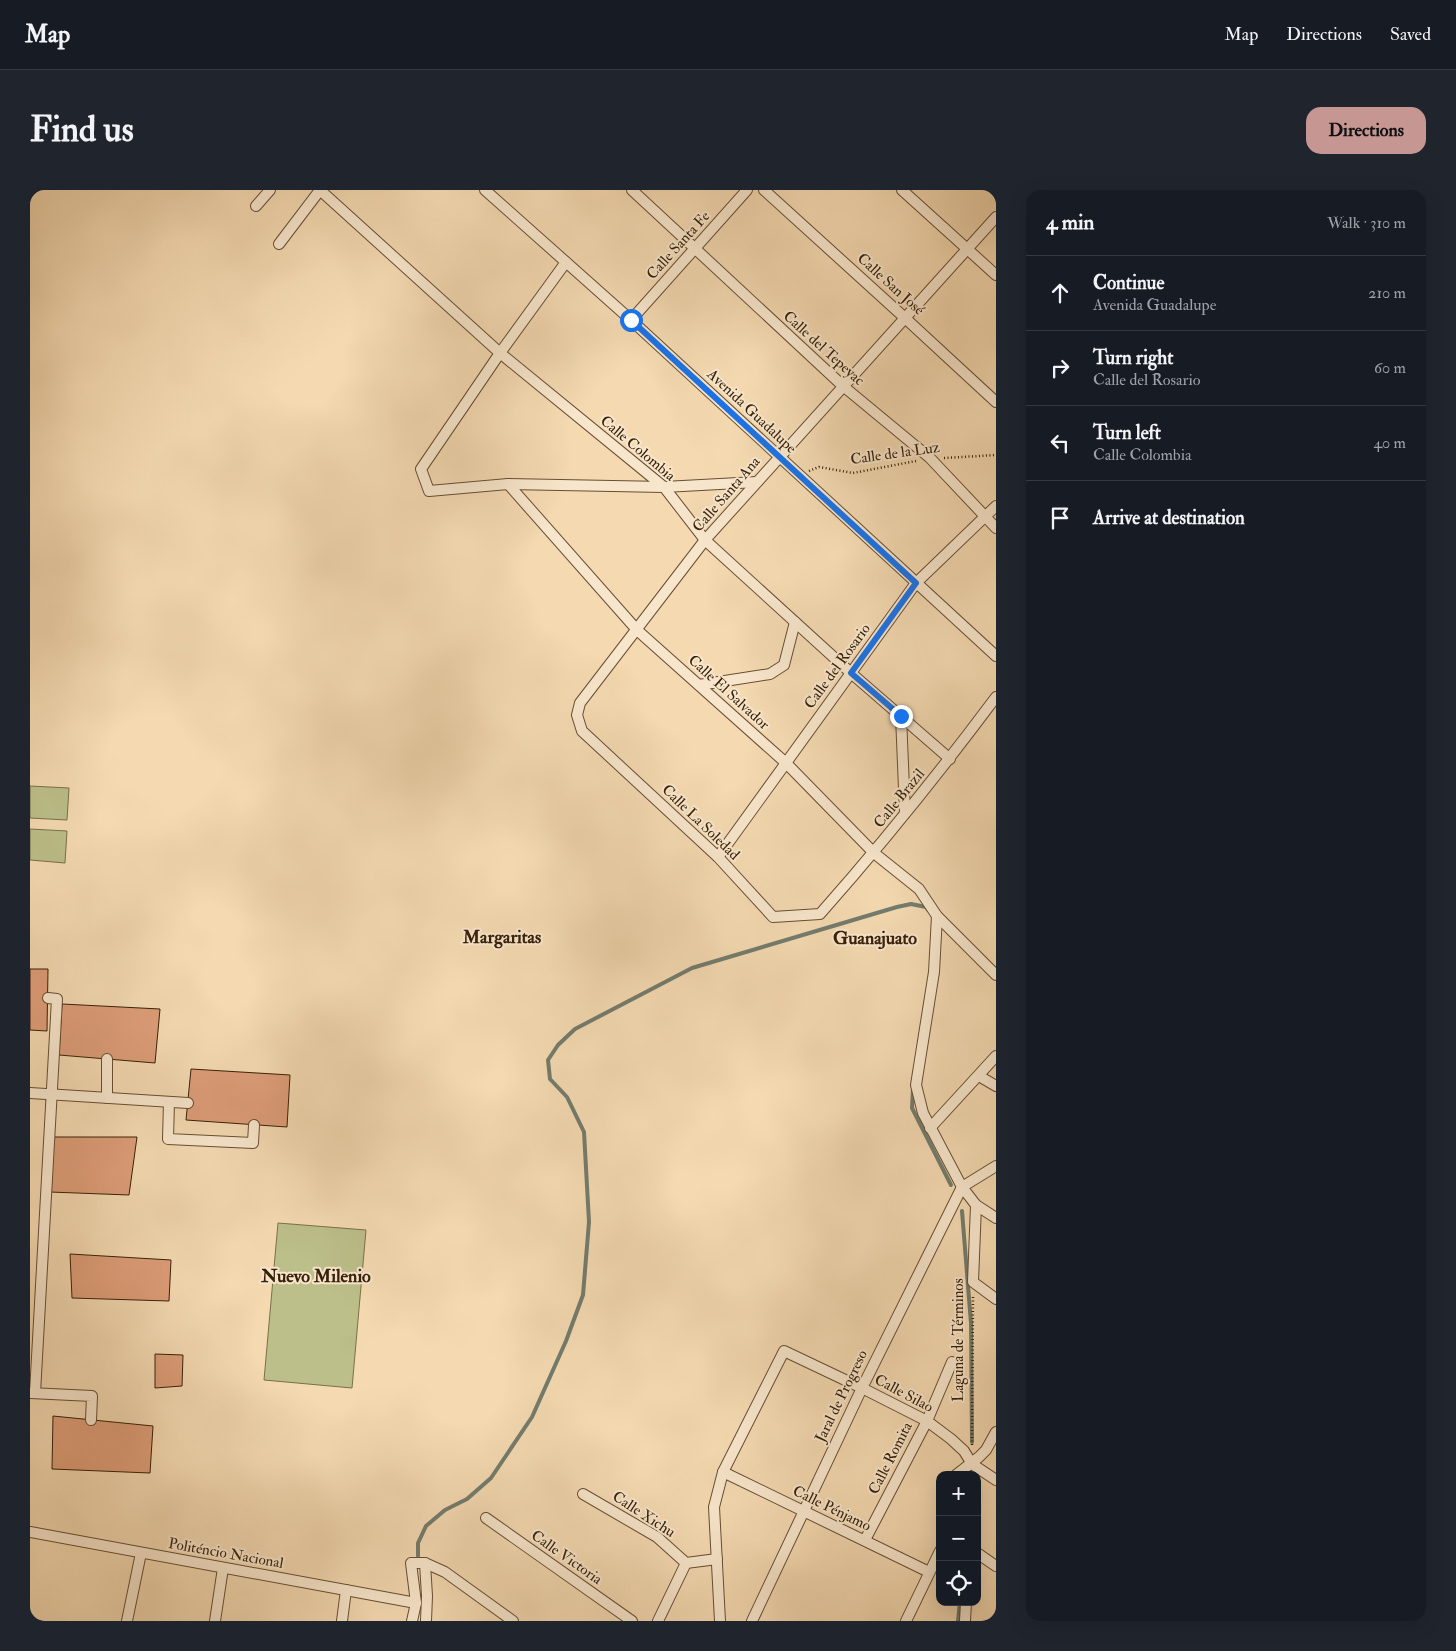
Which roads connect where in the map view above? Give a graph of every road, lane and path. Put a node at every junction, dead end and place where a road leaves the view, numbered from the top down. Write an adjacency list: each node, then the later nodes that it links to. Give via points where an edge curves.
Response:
1 (270, 190): 8 (street)
2 (320, 190): 10 (street); 17 (street, Calle Colombia)
3 (485, 190): 13 (street, Avenida Guadalupe)
4 (632, 190): 11 (street, Calle del Tepeyac)
5 (747, 190): 11 (street, Calle Santa Fe)
6 (764, 190): 15 (street, Calle San José)
7 (902, 190): 12 (street)
8 (256, 206)
9 (996, 217): 12 (street, Calle Santa Ana)
10 (279, 244)
11 (695, 248): 16 (street, Calle Santa Fe); 18 (street, Calle del Tepeyac)
12 (968, 248): 14 (street); 15 (street, Calle Santa Ana)
13 (566, 262): 16 (street, Avenida Guadalupe); 17 (street)
14 (996, 275)
15 (905, 318): 18 (street, Calle Santa Ana); 19 (street, Calle San José)
16 (631, 320): 21 (street, Avenida Guadalupe)
17 (500, 353): 25 (street, via 421,469 429,491); 26 (street, Calle Colombia)
18 (843, 386): 21 (street, Calle Santa Ana); 22 (street, Calle del Tepeyac)
19 (996, 402)
20 (996, 455): 22 (path, Calle de la Luz)
21 (780, 457): 23 (street, Avenida Guadalupe); 24 (street, Calle Santa Ana)
22 (930, 458): 23 (path, Calle de la Luz, via 853,473 819,467); 28 (street, Calle del Tepeyac)
23 (798, 474): 31 (street, Avenida Guadalupe)
24 (757, 482): 26 (street); 30 (street, Calle Santa Ana)
25 (508, 484): 26 (street); 33 (street, Calle El Salvador)
26 (664, 487): 30 (street, Calle Colombia)
27 (996, 506): 28 (street, Calle del Rosario)
28 (985, 518): 29 (street, Calle del Tepeyac); 31 (street, Calle del Rosario)
29 (996, 528)
30 (705, 540): 32 (street, Calle Colombia); 33 (street, Calle Santa Ana)
31 (916, 583): 34 (street, Avenida Guadalupe); 35 (street, Calle del Rosario)
32 (795, 622): 35 (street, Calle Colombia); 36 (street, via 784,665 770,674)
33 (637, 630): 36 (street, Calle El Salvador); 38 (street, Calle Santa Ana, via 580,703)
34 (996, 656)
35 (851, 673): 39 (street, Calle Colombia); 41 (street, Calle del Rosario)
36 (699, 685): 41 (street, Calle El Salvador)
37 (996, 697): 40 (street, Calle Brazil)
38 (577, 715): 44 (street, Calle La Soledad, via 582,731)
39 (901, 716): 40 (street, Calle Colombia); 42 (street)
40 (950, 759): 42 (street, Calle Brazil)
41 (786, 762): 43 (street, Calle El Salvador); 44 (street, Calle del Rosario)
42 (905, 812): 43 (street, Calle Brazil)
43 (874, 853): 45 (street, Calle Brazil); 46 (street, Calle El Salvador, via 919,889)
44 (718, 857): 45 (street, Calle La Soledad, via 773,917)
45 (820, 914)
46 (937, 916): 47 (street, Calle El Salvador); 59 (street, via 934,972 916,1085)
47 (996, 975)
48 (48, 998): 54 (street, via 57,999)
49 (996, 1056): 51 (street)
50 (107, 1059): 55 (street)
51 (979, 1076): 52 (street); 59 (street)
52 (996, 1086)
53 (30, 1093): 54 (street)
54 (52, 1094): 55 (street); 68 (street)
55 (107, 1098): 56 (street)
56 (169, 1102): 57 (street); 58 (street, via 168,1139 253,1143)
57 (188, 1103)
58 (254, 1125)
59 (930, 1128): 61 (street)
60 (996, 1166): 61 (street)
61 (962, 1187): 62 (street); 67 (street, Jaral de Progreso)
62 (976, 1205): 63 (street); 64 (street, Laguna de Términos)
63 (996, 1218)
64 (973, 1282): 65 (street); 72 (path, Laguna de Términos)
65 (996, 1299)
66 (952, 1362): 70 (street, Calle Romita)
67 (862, 1388): 70 (street, Calle Silao); 76 (street, Calle Silao, via 784,1351); 79 (street, Jaral de Progreso)
68 (32, 1393): 69 (street, via 92,1396)
69 (91, 1420)
70 (927, 1421): 73 (street, Calle Silao, via 952,1439); 82 (street, Calle Romita)
71 (996, 1432): 73 (street, via 986,1450)
72 (972, 1445)
73 (972, 1464): 74 (street); 75 (street); 77 (street, Calle Silao)
74 (961, 1471)
75 (972, 1471)
76 (723, 1472): 79 (street, Calle Pénjamo); 85 (street, via 714,1507)
77 (996, 1480)
78 (583, 1494): 88 (street, Calle Xichu, via 657,1537)
79 (803, 1510): 82 (street, Calle Pénjamo); 104 (street, Jaral de Progreso)
80 (486, 1518): 101 (street, Calle Victoria)
81 (30, 1532): 83 (street, Politéncio Nacional)
82 (866, 1540): 91 (street, Calle Pénjamo)
83 (141, 1553): 90 (street, Politéncio Nacional); 95 (street)
84 (981, 1556): 89 (street)
85 (717, 1558): 88 (street); 103 (street)
86 (936, 1559): 91 (street)
87 (425, 1563): 93 (street, via 411,1563); 99 (street); 100 (street, via 445,1572)
88 (686, 1563): 102 (street)
89 (996, 1566)
90 (223, 1568): 92 (street, Politéncio Nacional); 96 (street)
91 (929, 1572): 105 (street)
92 (346, 1590): 93 (street, Politéncio Nacional); 97 (street)
93 (416, 1603): 98 (street)
94 (966, 1606): 106 (street)
95 (127, 1621)
96 (215, 1621)
97 (342, 1621)
98 (412, 1621)
99 (426, 1621)
100 (513, 1621)
101 (632, 1621)
102 (658, 1621)
103 (720, 1621)
104 (752, 1621)
105 (906, 1621)
106 (965, 1621)

